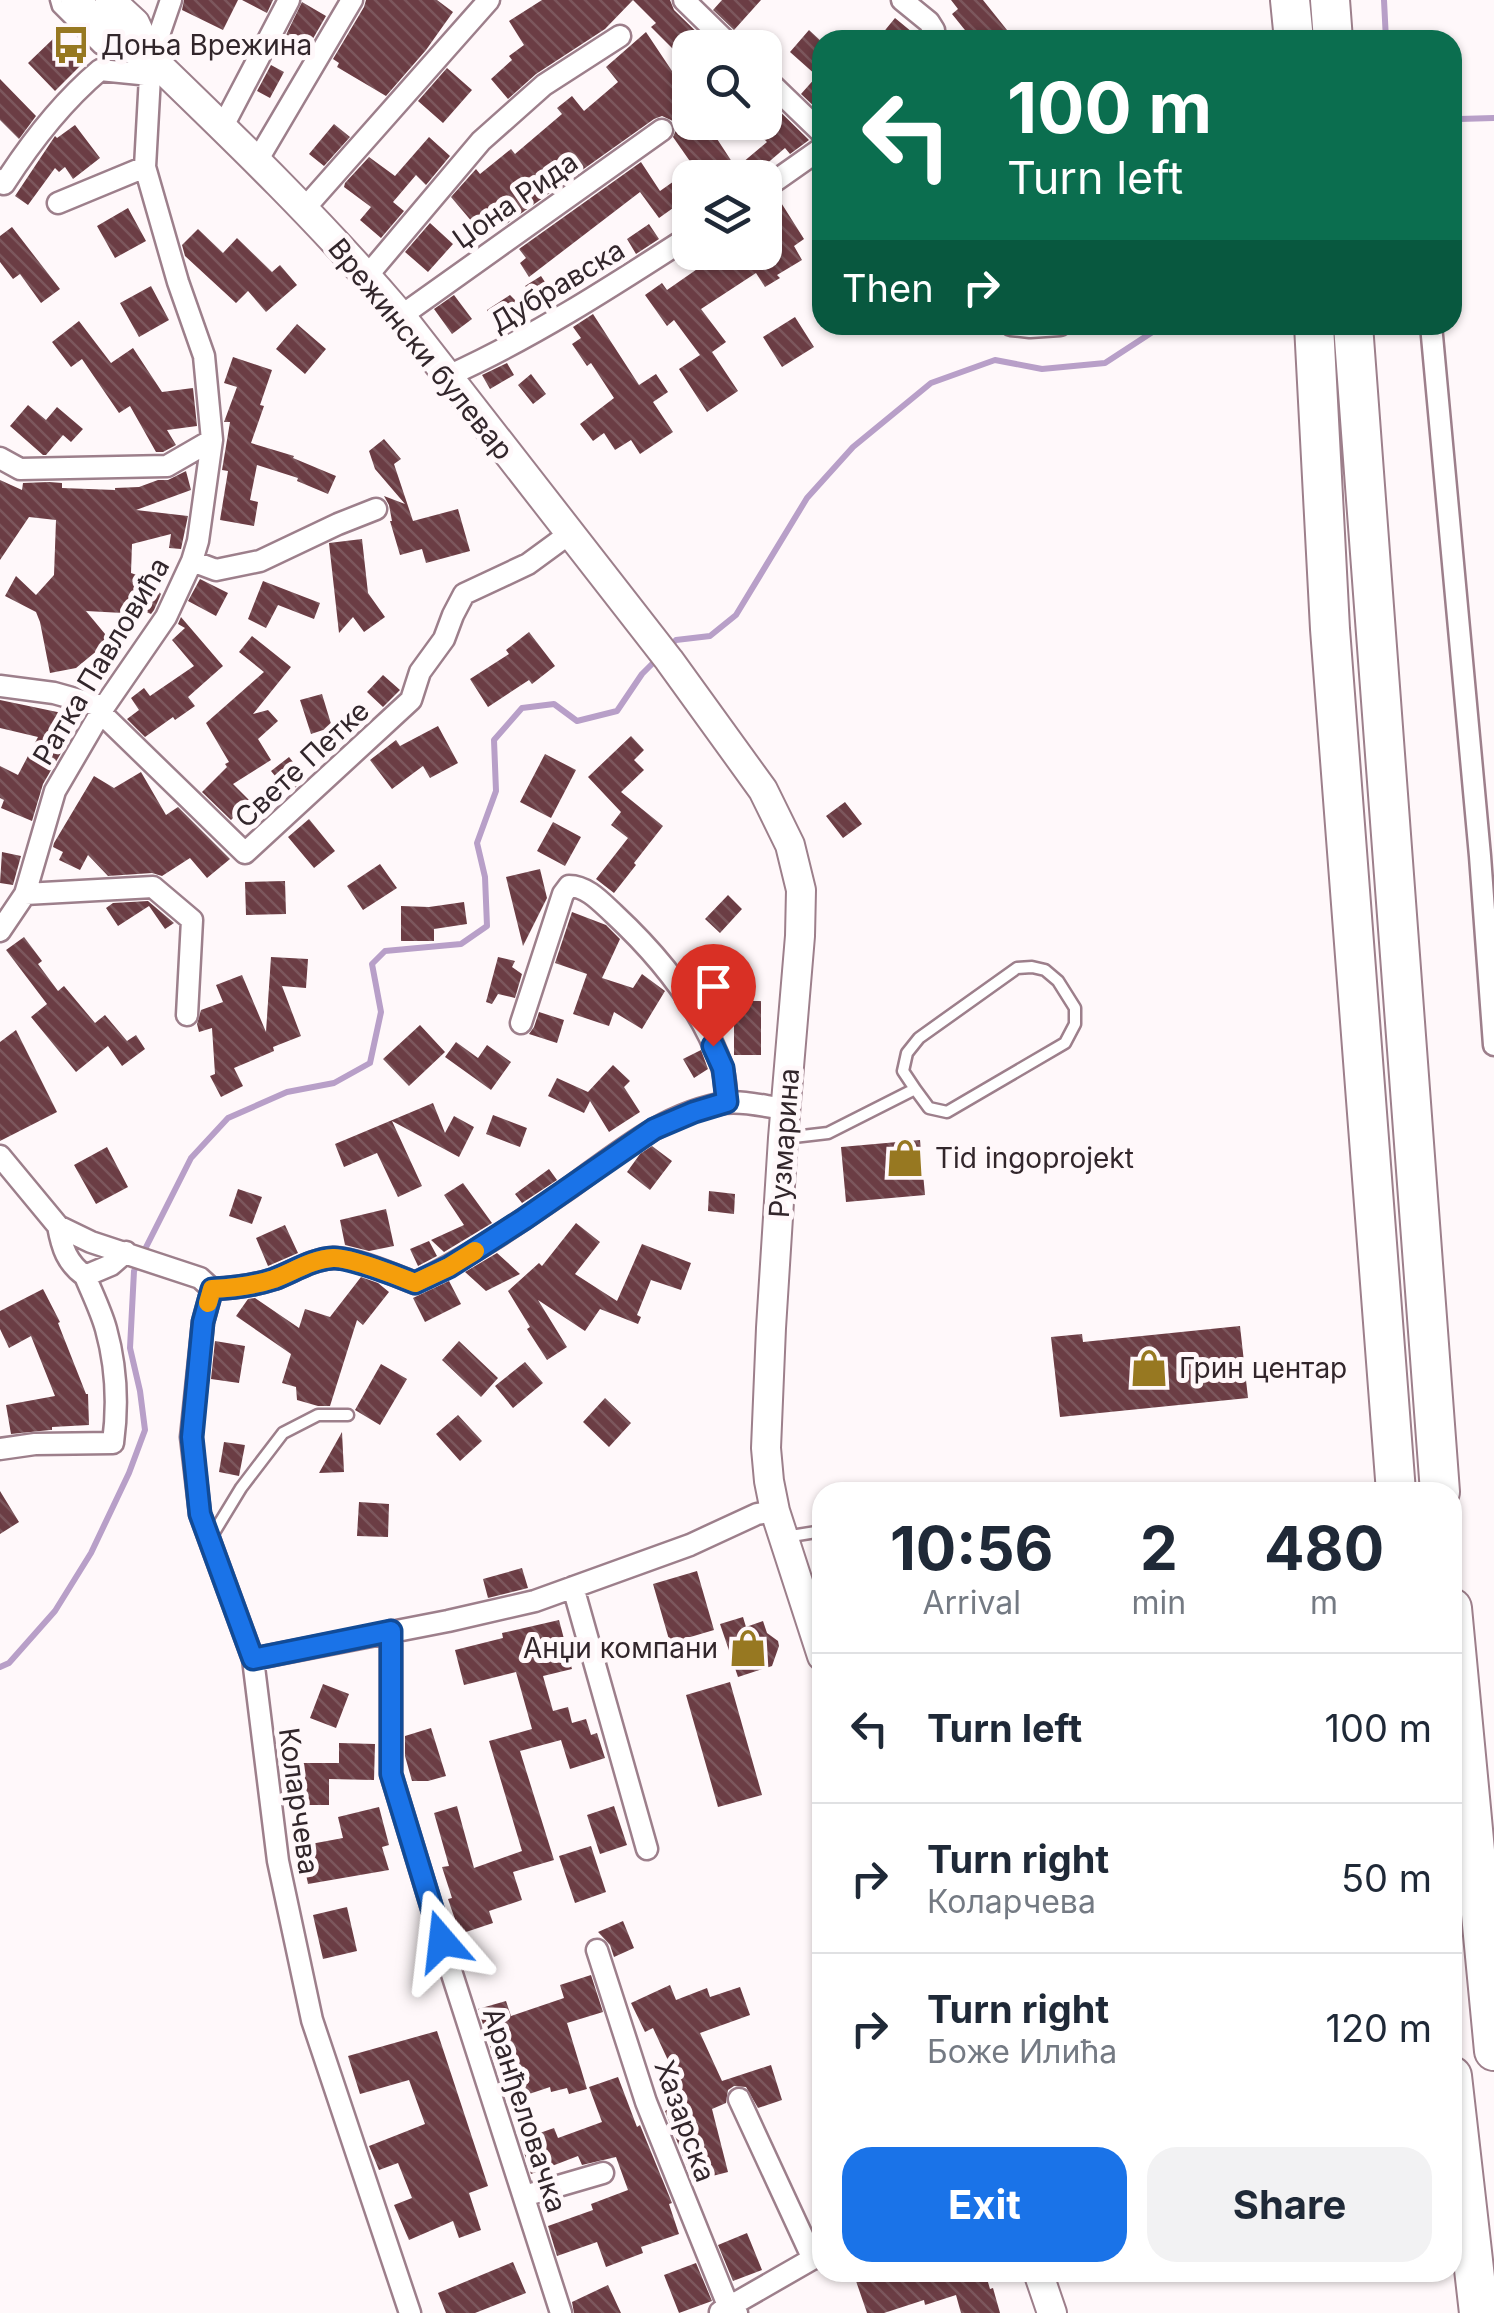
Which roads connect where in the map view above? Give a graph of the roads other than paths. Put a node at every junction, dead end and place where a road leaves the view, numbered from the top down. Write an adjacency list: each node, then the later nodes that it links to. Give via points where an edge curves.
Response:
1 (56, 0): 17 (lane, via 99,48)
2 (75, 0): 17 (main road, Врежински булевар)
3 (110, 0): 18 (main road, Врежински булевар, via 135,24)
4 (172, 0): 18 (street, Ратка Павловића)
5 (289, 0): 21 (street)
6 (352, 0): 24 (street)
7 (489, 0): 29 (street)
8 (684, 0): 12 (street)
9 (902, 0): 13 (street)
10 (1290, 0): 14 (highway)
11 (1330, 0): 15 (highway)
12 (715, 30)
13 (931, 30)
14 (1293, 30)
15 (1332, 30)
16 (620, 36): 31 (street, via 544,85 481,141)
17 (119, 43): 18 (main road, Врежински булевар)
18 (151, 66): 21 (main road, Врежински булевар); 25 (street, Ратка Павловића); 27 (street, via 100,70 72,94 4,184)
19 (782, 94): 20 (street)
20 (812, 123)
21 (222, 128): 24 (main road, Врежински булевар)
22 (662, 130): 32 (street, Џона Рида)
23 (812, 155): 26 (street)
24 (257, 161): 29 (main road, Врежински булевар)
25 (146, 166): 28 (street); 37 (street, Ратка Павловића, via 204,356)
26 (782, 176)
27 (0, 180)
28 (58, 203)
29 (304, 209): 31 (main road, Врежински булевар)
30 (672, 248): 36 (street, Дубравска, via 566,316)
31 (368, 276): 32 (main road, Врежински булевар)
32 (401, 316): 36 (main road, Врежински булевар)
33 (1315, 335): 61 (highway)
34 (1354, 335): 62 (highway)
35 (1432, 335): 49 (street)
36 (448, 376): 40 (main road, Врежински булевар)
37 (212, 440): 38 (street, via 166,466 20,470); 41 (street, Ратка Павловића)
38 (0, 458)
39 (376, 509): 41 (street, via 260,561 216,570)
40 (569, 534): 42 (main road, Врежински булевар); 44 (street, Свете Петке, via 528,564 464,594 411,700 245,854)
41 (192, 561): 44 (street, Ратка Павловића, via 166,617)
42 (661, 652): 52 (main road, Рузмарина, via 763,790 790,845 801,890)
43 (0, 686): 44 (street, via 54,693)
44 (103, 711): 45 (street, Ратка Павловића, via 55,791)
45 (25, 894): 46 (street, Ратка Павловића); 47 (street, via 153,886 192,920)
46 (0, 932)
47 (187, 1015)
48 (521, 1023): 51 (street, via 563,894 578,886 647,945 674,980 723,1068)
49 (1494, 1045)
50 (915, 1088): 50 (lane, via 903,1071 918,1038 1018,968 1045,970 1075,1008 1065,1043 947,1112 929,1108); 53 (lane, via 828,1133)
51 (727, 1102): 52 (street); 58 (street, via 654,1129 524,1219 415,1283 335,1257 240,1288)
52 (786, 1109): 53 (main road, Рузмарина)
53 (783, 1138): 63 (main road, Рузмарина, via 767,1416 768,1481)
54 (0, 1156): 55 (street)
55 (58, 1226): 56 (street); 57 (street, via 72,1267)
56 (126, 1252): 57 (street); 58 (street, via 200,1278)
57 (85, 1276): 60 (street, via 106,1328 113,1442)
58 (212, 1289): 65 (street, Коларчева, via 192,1437)
59 (348, 1414): 65 (lane, via 318,1416 283,1433)
60 (0, 1450)
61 (1395, 1482)
62 (1439, 1482)
63 (779, 1524): 64 (lane); 66 (street, via 757,1514); 67 (main road, Рузмарина)
64 (812, 1529)
65 (209, 1540): 69 (street, Коларчева)
66 (573, 1587): 68 (street); 71 (street)
67 (812, 1604)
68 (391, 1631): 69 (street); 77 (street, Аранђеловачка, via 391,1774)
69 (253, 1659): 82 (street, Коларчева, via 278,1861 312,2020)
70 (1462, 1713): 73 (highway)
71 (647, 1849)
72 (597, 1950): 81 (street, Хазарска, via 646,2102)
73 (1494, 2051)
74 (739, 2098): 78 (street)
75 (1462, 2161): 85 (highway)
76 (604, 2173): 77 (street)
77 (524, 2196): 83 (street, Аранђеловачка)
78 (812, 2244)
79 (812, 2260): 81 (street)
80 (1041, 2282): 84 (main road)
81 (727, 2311)
82 (410, 2313)
83 (562, 2313)
84 (1052, 2313)
85 (1480, 2313)

